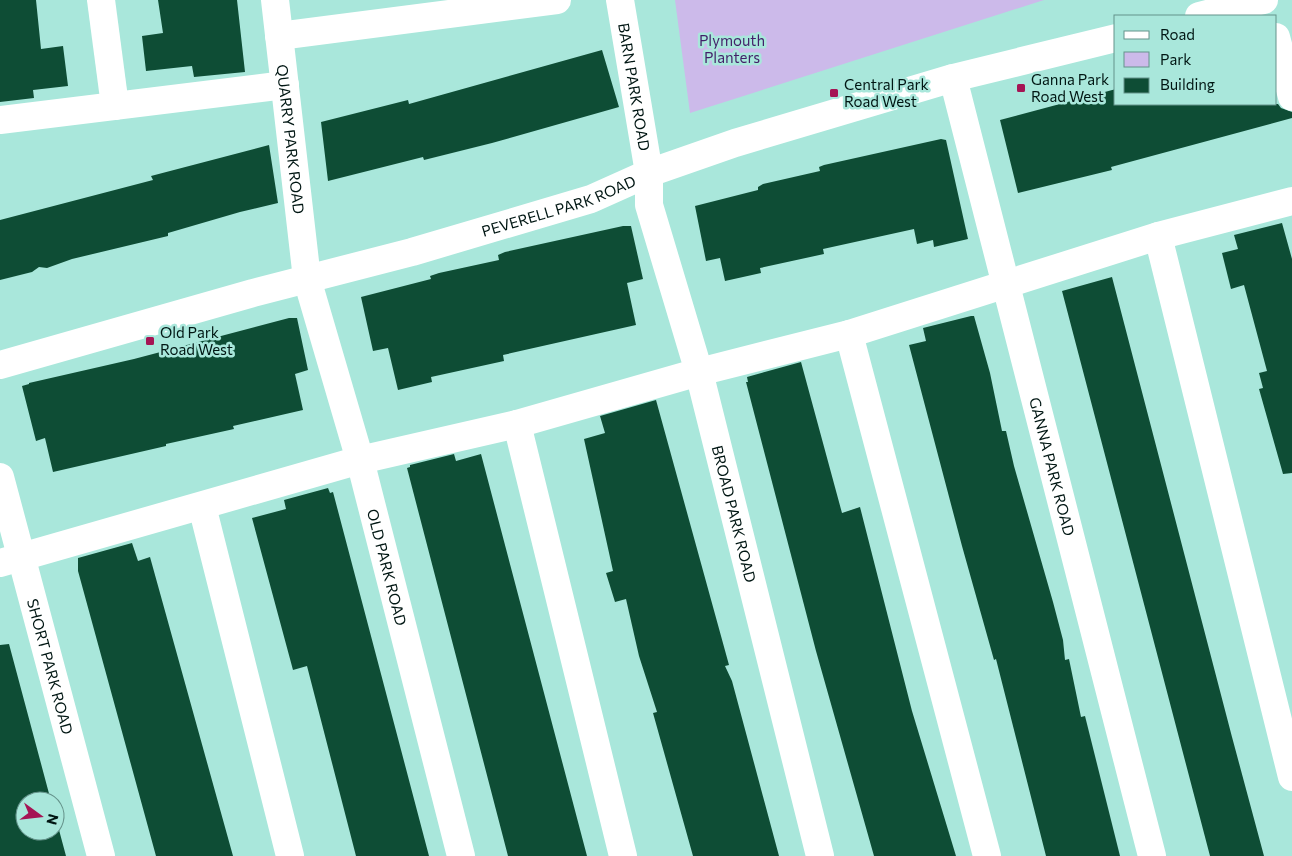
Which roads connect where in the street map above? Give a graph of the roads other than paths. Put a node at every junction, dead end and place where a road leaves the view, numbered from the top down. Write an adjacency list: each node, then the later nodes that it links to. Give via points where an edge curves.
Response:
1 (100, 0): 15 (street)
2 (274, 0): 9 (street, QUARRY PARK ROAD)
3 (557, 0): 6 (street)
4 (620, 0): 17 (street, BARN PARK ROAD)
5 (1265, 0): 7 (street); 8 (street)
6 (454, 6): 9 (street)
7 (1203, 15)
8 (1270, 15)
9 (279, 36): 13 (street, QUARRY PARK ROAD)
10 (1114, 38): 12 (street, PEVERELL PARK ROAD)
11 (1277, 41): 14 (street)
12 (953, 78): 17 (street, PEVERELL PARK ROAD, via 735,143); 21 (street, GANNA PARK ROAD)
13 (285, 85): 15 (street); 20 (street, QUARRY PARK ROAD)
14 (1292, 97)
15 (115, 106): 16 (street)
16 (0, 120)
17 (649, 173): 20 (street, PEVERELL PARK ROAD, via 591,198 412,252); 24 (street, BROAD PARK ROAD, via 650,205)
18 (1292, 201): 19 (street)
19 (1158, 236): 21 (street); 30 (street)
20 (307, 279): 23 (street, PEVERELL PARK ROAD); 26 (street, OLD PARK ROAD)
21 (1004, 283): 22 (street); 37 (street, GANNA PARK ROAD)
22 (849, 334): 24 (street); 36 (street)
23 (0, 365)
24 (699, 372): 25 (street); 35 (street, BROAD PARK ROAD)
25 (517, 424): 26 (street); 34 (street)
26 (360, 460): 28 (street); 33 (street, OLD PARK ROAD)
27 (0, 476): 29 (street, SHORT PARK ROAD)
28 (202, 506): 29 (street); 32 (street)
29 (11, 560): 31 (street, SHORT PARK ROAD)
30 (1292, 777)
31 (101, 856)
32 (290, 856)
33 (461, 856)
34 (623, 856)
35 (820, 856)
36 (987, 856)
37 (1152, 856)

